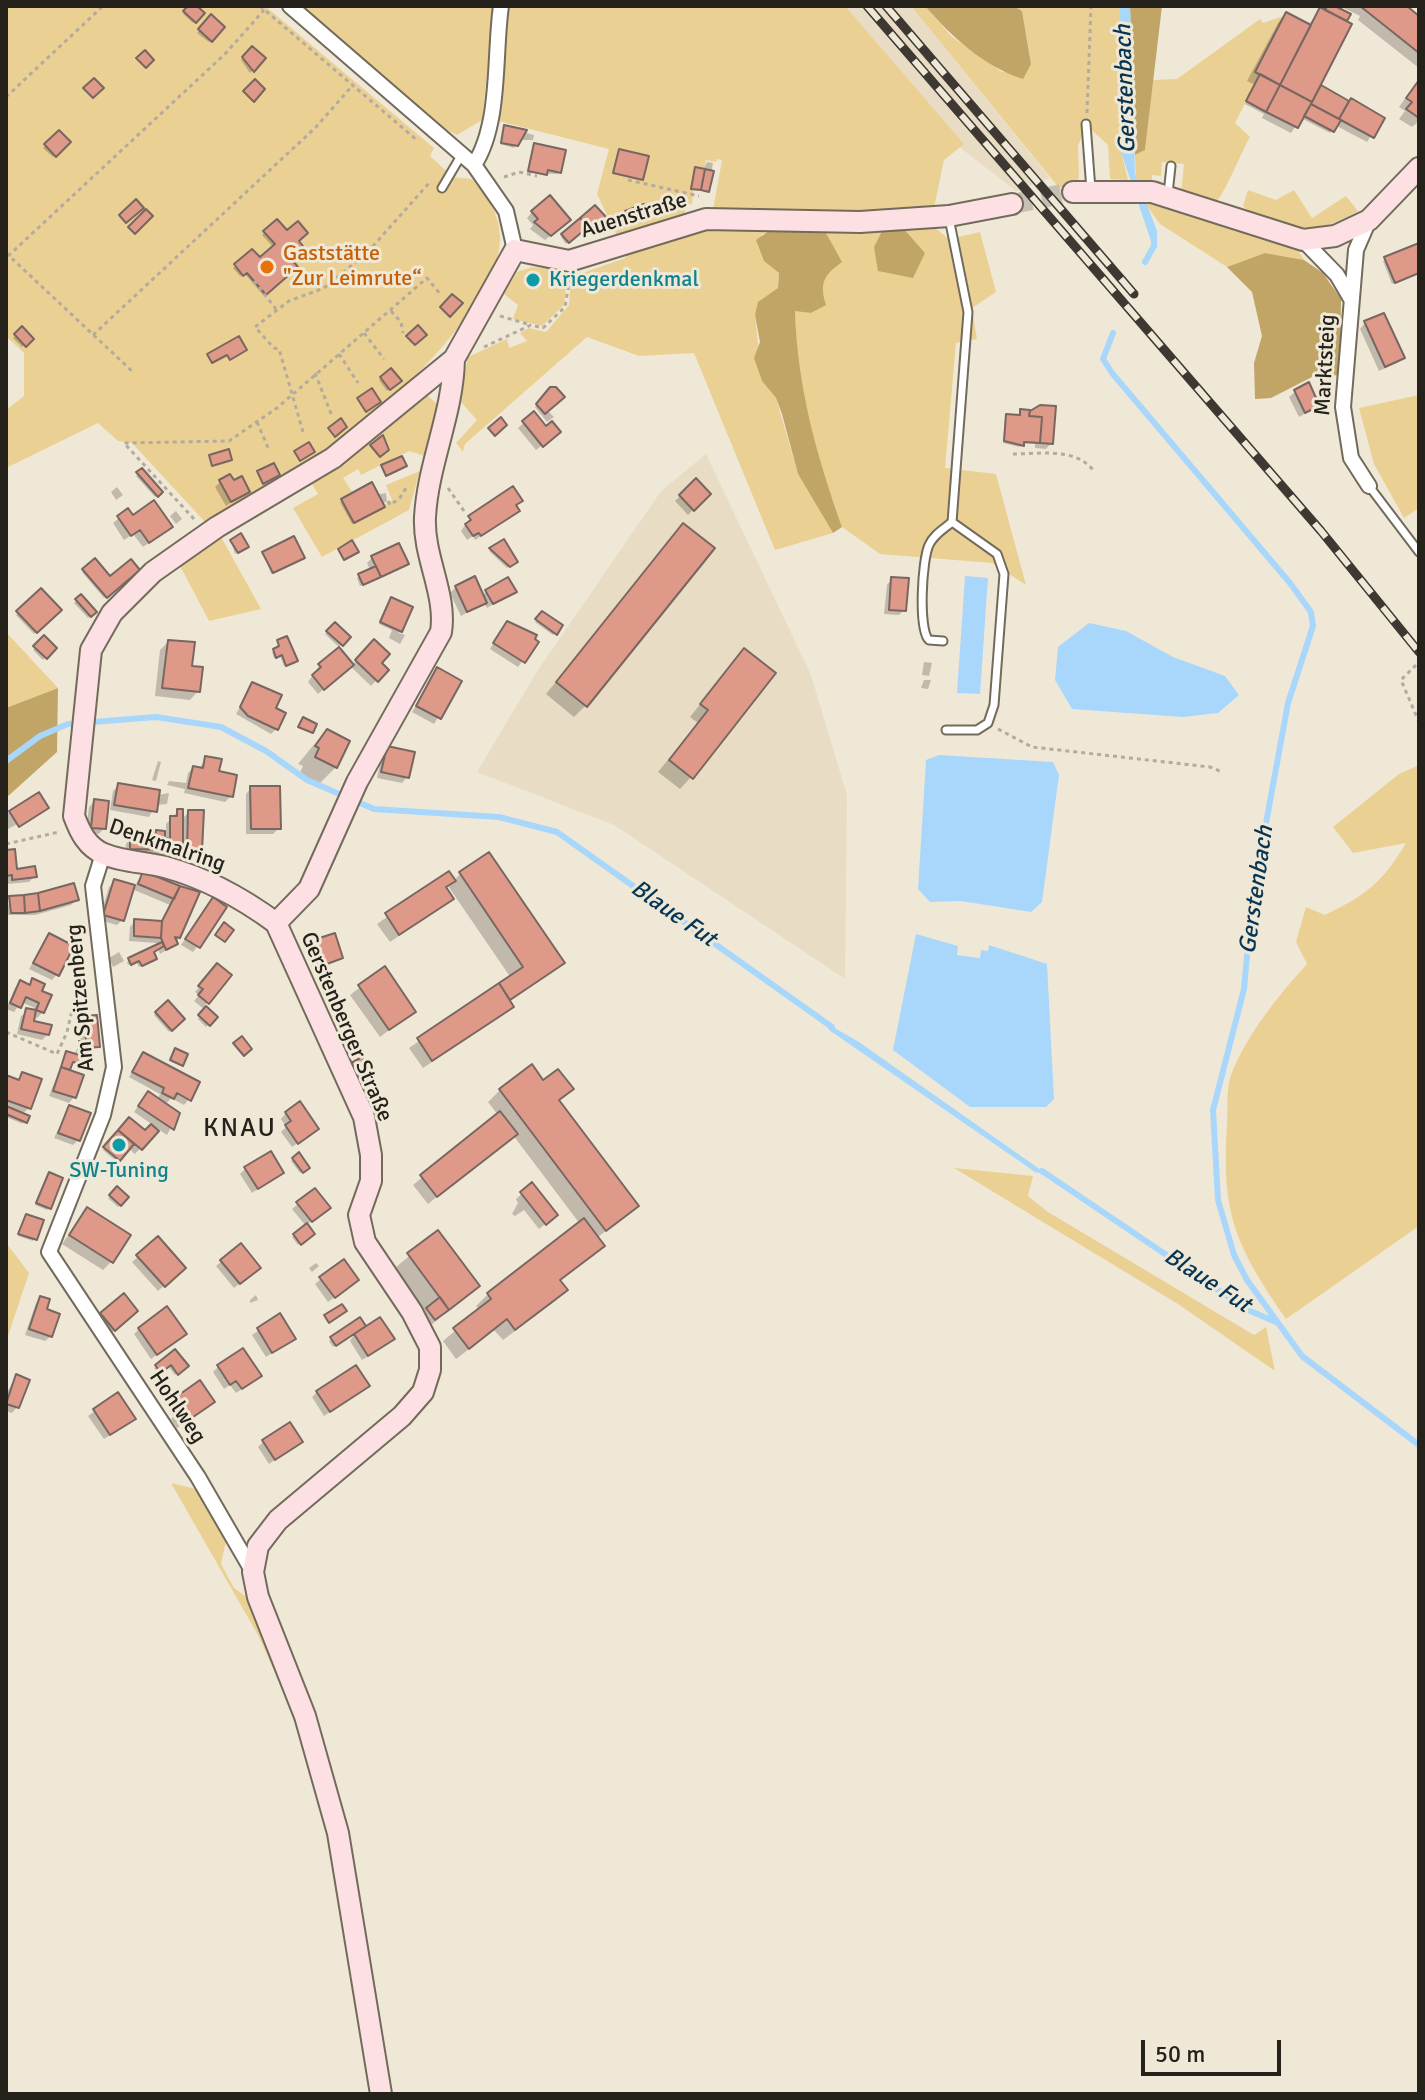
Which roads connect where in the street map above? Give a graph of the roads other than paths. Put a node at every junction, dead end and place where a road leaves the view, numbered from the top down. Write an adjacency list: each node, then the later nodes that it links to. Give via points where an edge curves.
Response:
1 (290, 6): 4 (street)
2 (501, 6): 4 (street, via 485,148)
3 (1086, 124): 8 (lane)
4 (468, 160): 7 (lane); 14 (street, via 506,211)
5 (1171, 166): 9 (lane)
6 (1419, 168): 12 (street)
7 (442, 188)
8 (1082, 191): 9 (street)
9 (1160, 194): 13 (street)
10 (1012, 204): 11 (street, Auenstraße)
11 (949, 216): 14 (street, Auenstraße, via 823,223 706,219 569,261); 18 (lane, via 968,312)
12 (1369, 220): 13 (street, via 1335,236); 15 (street, Marktsteig, via 1356,250)
13 (1303, 240): 15 (street, Marktsteig, via 1337,275)
14 (515, 250): 16 (street, Denkmalring)
15 (1351, 300): 17 (street, Marktsteig, via 1345,433 1351,458)
16 (456, 355): 22 (street, Denkmalring, via 333,458 153,572 100,630 91,650 74,816 83,839); 23 (street, Denkmalring, via 453,394 423,476 425,533 441,604 441,632 357,782 309,889)
17 (1369, 486): 19 (lane, Marktsteig)
18 (952, 522): 20 (lane, via 928,547 925,572 923,635); 21 (lane, via 997,554 1004,574 994,705 988,723 977,730)
19 (1419, 552)
20 (943, 641)
21 (946, 730)
22 (103, 854): 23 (street, Denkmalring, via 206,881); 24 (street, Am Spitzenberg, via 93,886 114,1067 103,1115 49,1252)
23 (276, 923): 25 (street, Gerstenberger Straße, via 364,1117 371,1155 371,1181 359,1215 365,1242 424,1335 430,1370 423,1392 402,1416 278,1520 258,1546)
24 (58, 1270): 25 (street, Hohlweg, via 198,1477)
25 (253, 1572): 26 (street, via 305,1716 338,1833)
26 (381, 2094)

